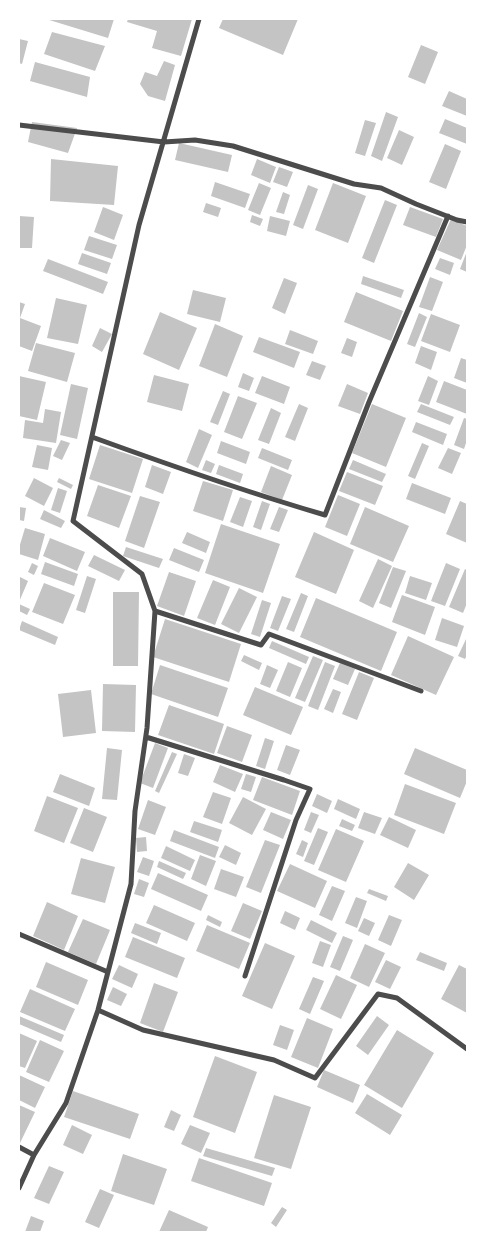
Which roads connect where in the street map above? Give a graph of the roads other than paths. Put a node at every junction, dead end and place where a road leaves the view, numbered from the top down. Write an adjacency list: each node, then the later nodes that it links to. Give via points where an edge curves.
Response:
1 (199, 19): 3 (street)
2 (19, 125): 3 (street)
3 (164, 142): 4 (street, via 194,140 233,146 354,184 381,188); 6 (street, via 139,225)
4 (448, 216): 5 (street); 6 (street, via 324,515)
5 (467, 222)
6 (92, 438): 7 (street, via 73,520 142,574)
7 (155, 611): 8 (street, via 261,645 269,634); 9 (street)
8 (421, 691)
9 (146, 737): 11 (street, via 135,811 131,884); 12 (street, via 310,789 296,820)
10 (19, 934): 11 (street)
11 (108, 972): 13 (street)
12 (246, 976)
13 (98, 1010): 14 (street, via 143,1030 274,1060 315,1078 378,994 397,998); 16 (street, via 66,1103)
14 (467, 1049)
15 (19, 1147): 16 (street)
16 (34, 1155): 17 (street)
17 (19, 1188)

